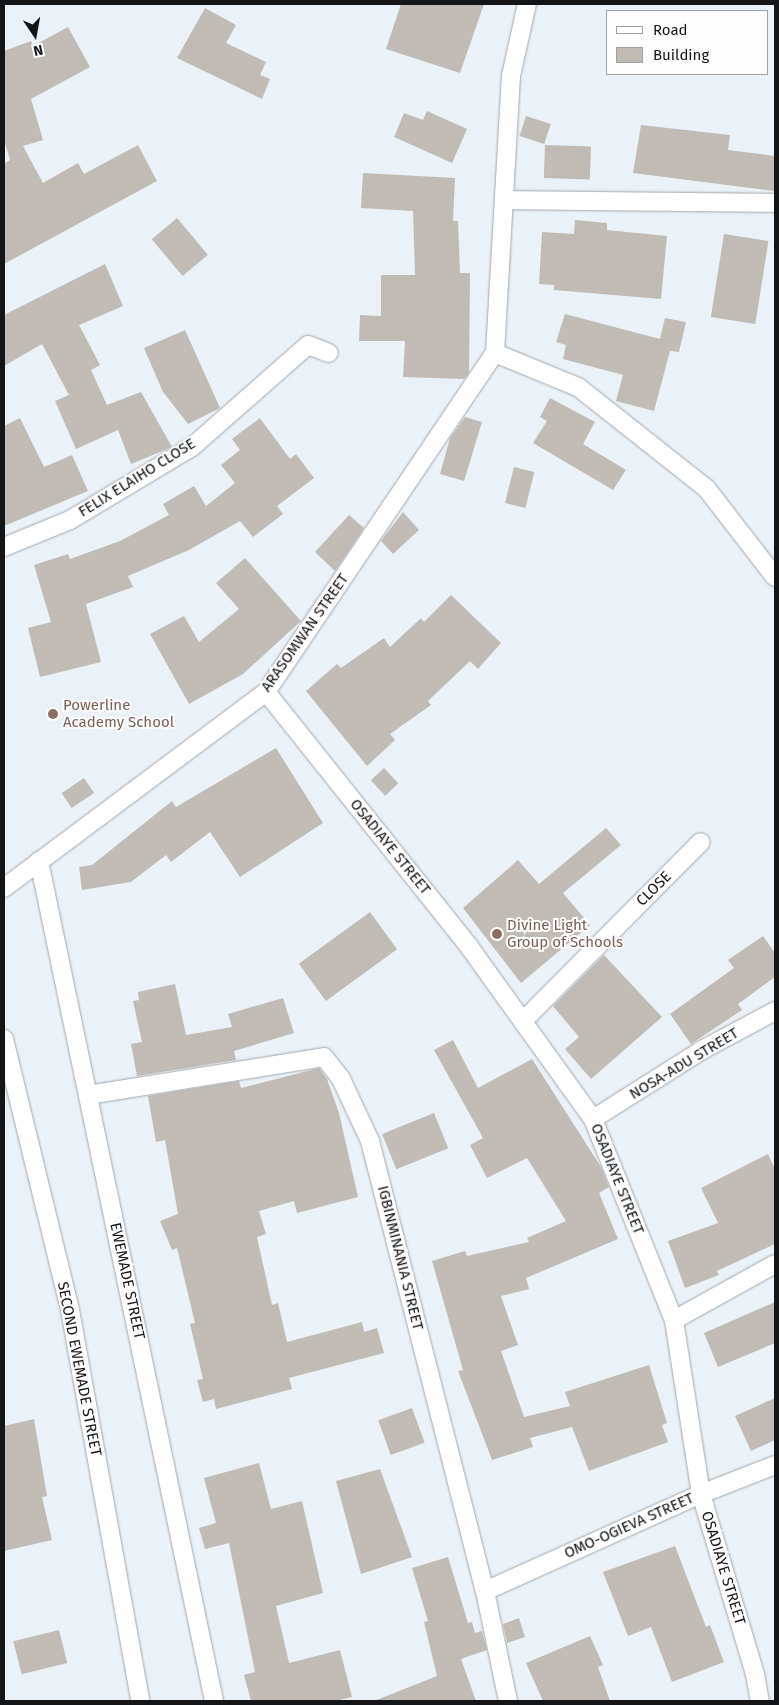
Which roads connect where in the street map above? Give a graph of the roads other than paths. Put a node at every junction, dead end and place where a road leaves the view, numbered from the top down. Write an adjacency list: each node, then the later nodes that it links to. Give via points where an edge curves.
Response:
1 (527, 4): 2 (street, via 511,76)
2 (504, 200): 3 (street); 5 (street)
3 (775, 203)
4 (329, 353): 6 (street, FELIX ELAIHO CLOSE, via 308,345 192,447 70,520)
5 (495, 353): 7 (street, via 578,387 707,489); 8 (street, ARASOMWAN STREET)
6 (4, 547)
7 (775, 577)
8 (266, 692): 10 (street, ARASOMWAN STREET); 13 (street, OSADIAYE STREET, via 470,948)
9 (701, 842): 13 (street, CLOSE)
10 (40, 861): 11 (street, ARASOMWAN STREET); 15 (street, EWEMADE STREET)
11 (4, 888)
12 (775, 1011): 16 (street, NOSA-ADU STREET, via 702,1050)
13 (523, 1021): 16 (street, OSADIAYE STREET)
14 (4, 1039): 22 (street, SECOND EWEMADE STREET, via 70,1310)
15 (88, 1094): 21 (street, IGBINMINANIA STREET, via 324,1057 341,1079 370,1141); 23 (street, EWEMADE STREET)
16 (593, 1119): 18 (street, OSADIAYE STREET)
17 (775, 1264): 18 (street)
18 (674, 1320): 20 (street, OSADIAYE STREET)
19 (775, 1465): 20 (street, OMO-OGIEVA STREET)
20 (701, 1494): 21 (street, OMO-OGIEVA STREET); 25 (street, OSADIAYE STREET, via 755,1674)
21 (485, 1591): 24 (street, IGBINMINANIA STREET)
22 (140, 1701)
23 (214, 1701)
24 (508, 1701)
25 (760, 1701)

